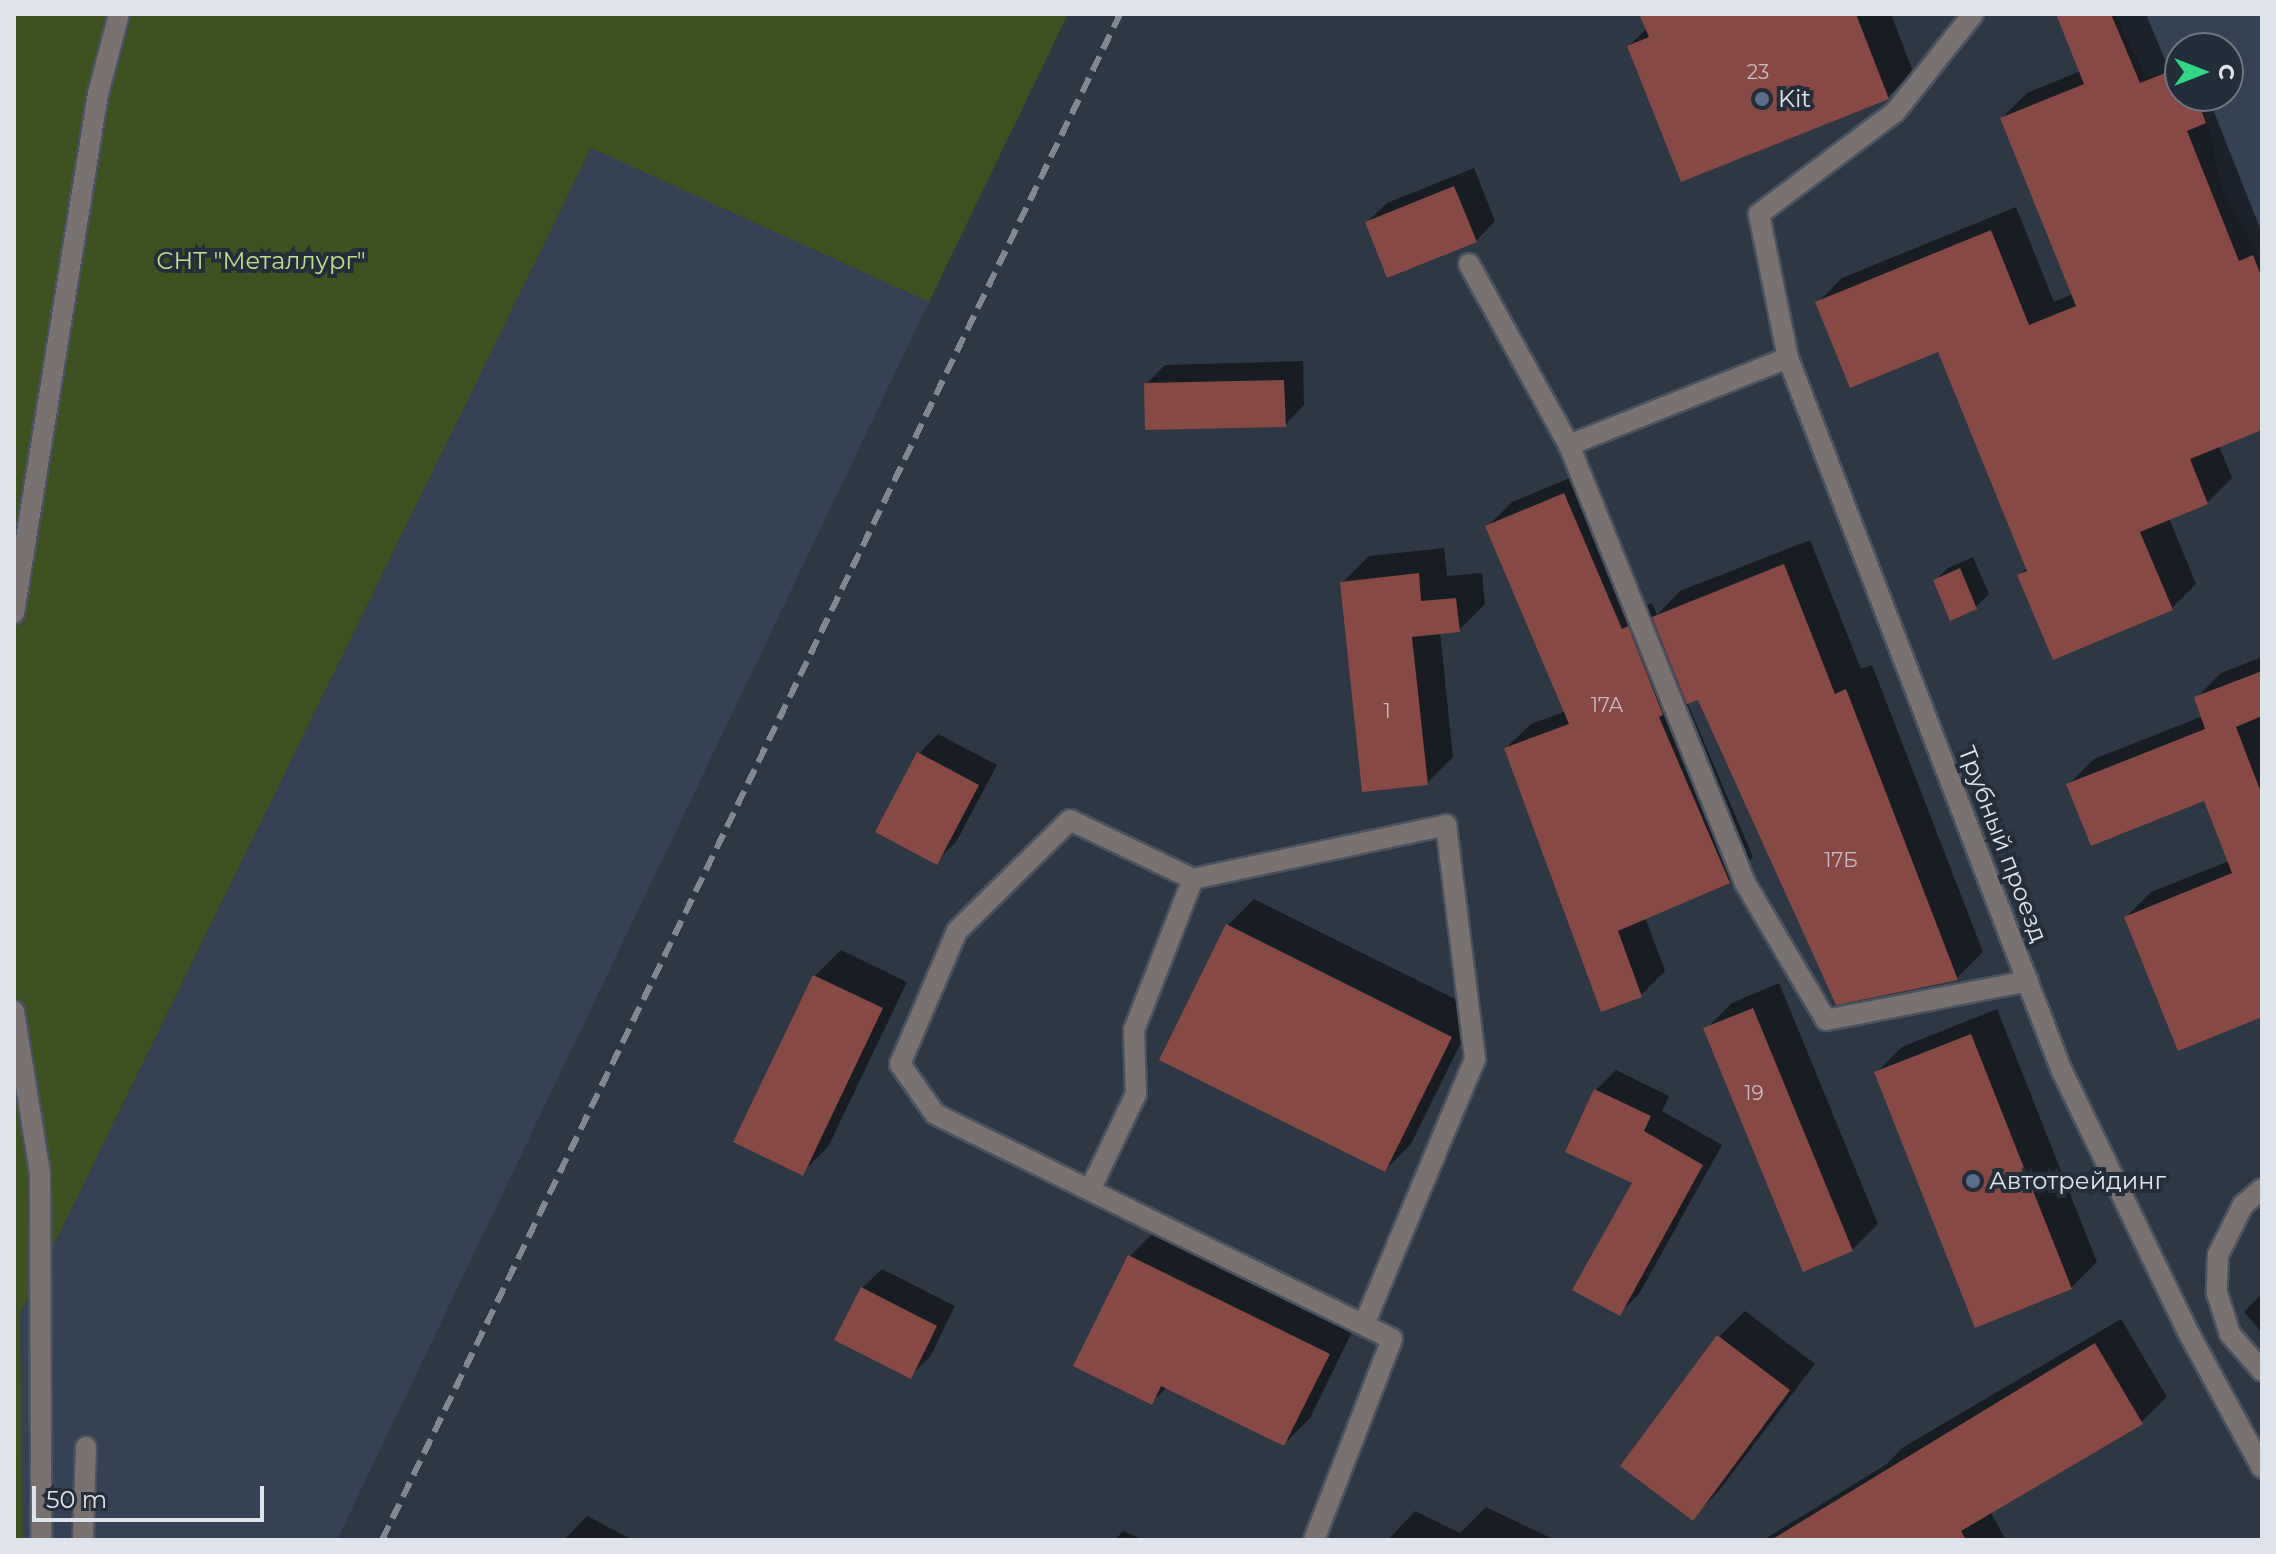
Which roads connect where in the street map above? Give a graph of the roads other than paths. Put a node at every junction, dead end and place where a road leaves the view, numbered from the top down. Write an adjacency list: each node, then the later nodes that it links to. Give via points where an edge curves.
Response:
1 (119, 14): 6 (street, via 98,94)
2 (1973, 14): 4 (street, Трубный проезд, via 1895,112 1759,214)
3 (1469, 264): 5 (street)
4 (1788, 358): 5 (street); 8 (street, Трубный проезд)
5 (1569, 445): 8 (street, via 1745,883 1826,1020)
6 (14, 613)
7 (1193, 879): 11 (street, via 1134,1030 1136,1094); 11 (street, via 1070,820 957,931 900,1064 935,1114); 12 (street, via 1446,825 1475,1059)
8 (2028, 981): 15 (street, Трубный проезд, via 2061,1069 2172,1299)
9 (14, 1011): 16 (street, via 40,1174)
10 (2262, 1189): 13 (street, via 2243,1205 2218,1255 2217,1293 2230,1334)
11 (1090, 1190): 12 (street)
12 (1364, 1325): 18 (street, via 1392,1339)
13 (2262, 1371)
14 (86, 1447): 17 (street)
15 (2262, 1468)
16 (41, 1540)
17 (83, 1540)
18 (1314, 1540)

